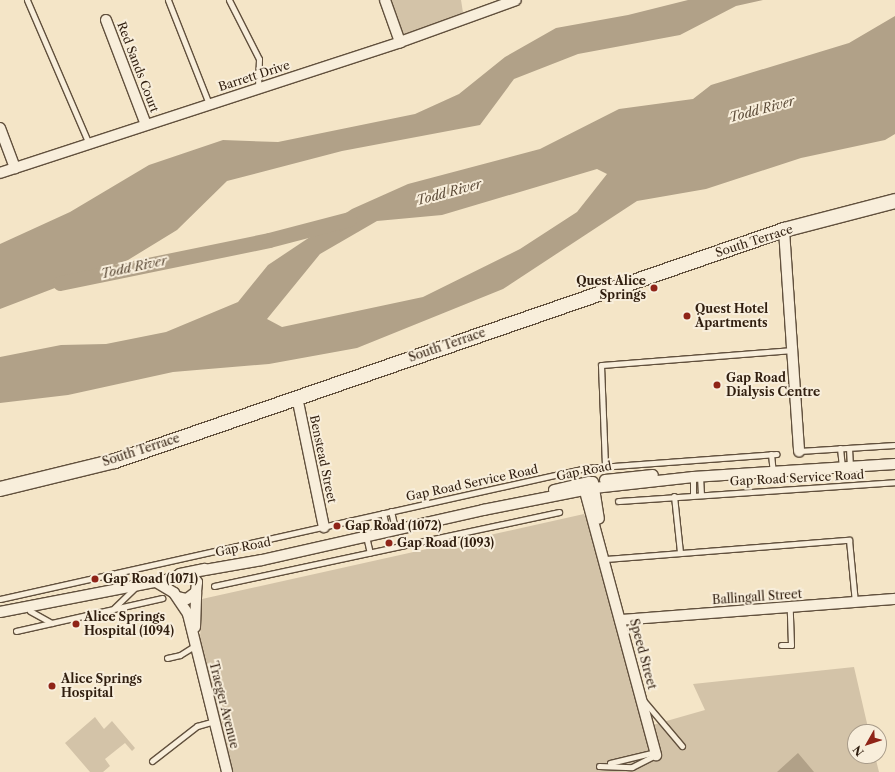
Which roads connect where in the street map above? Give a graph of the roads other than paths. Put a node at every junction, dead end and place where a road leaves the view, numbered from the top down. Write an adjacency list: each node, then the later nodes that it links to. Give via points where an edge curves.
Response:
1 (27, 0): 12 (lane)
2 (168, 0): 9 (lane)
3 (229, 0): 8 (lane, via 259,59)
4 (385, 0): 7 (street)
5 (516, 0): 7 (street, Barrett Drive)
6 (106, 20): 10 (street, Red Sands Court)
7 (400, 42): 8 (street, Barrett Drive)
8 (258, 88): 9 (street, Barrett Drive)
9 (209, 104): 10 (street, Barrett Drive)
10 (146, 125): 12 (street, Barrett Drive)
11 (0, 128): 13 (street)
12 (89, 144): 13 (street, Barrett Drive)
13 (15, 168): 14 (street, Barrett Drive)
14 (0, 173)
15 (895, 201): 16 (street, South Terrace)
16 (784, 230): 17 (street); 18 (street, South Terrace)
17 (790, 350): 22 (street); 24 (lane, via 601,365)
18 (297, 397): 30 (street, South Terrace, via 115,461); 38 (street, Benstead Street)
19 (895, 445): 21 (lane)
20 (840, 448): 21 (lane); 22 (lane); 25 (lane, Gap Road Service Road)
21 (849, 448): 25 (lane, Gap Road Service Road)
22 (799, 451)
23 (895, 464): 25 (street, Gap Road)
24 (605, 465): 26 (lane, Gap Road Service Road, via 774,454); 35 (lane, Gap Road Service Road, via 416,508)
25 (846, 467): 26 (street, Gap Road)
26 (773, 472): 27 (street, Gap Road)
27 (696, 477): 29 (street, Gap Road, via 647,475); 31 (lane); 32 (lane)
28 (895, 482): 32 (lane, Gap Road Service Road)
29 (589, 486): 39 (street, Gap Road); 44 (street, Speed Street)
30 (0, 489)
31 (693, 494): 32 (lane, Gap Road Service Road); 33 (lane, Gap Road Service Road)
32 (701, 494)
33 (674, 496): 34 (lane, Gap Road Service Road); 42 (lane)
34 (618, 500)
35 (391, 511): 37 (lane, Gap Road Service Road); 39 (lane, Gap Road Service Road)
36 (559, 512): 43 (lane)
37 (383, 513): 38 (lane, Gap Road Service Road); 39 (lane)
38 (324, 527): 55 (lane, Gap Road Service Road)
39 (391, 530): 40 (street, Gap Road)
40 (366, 536): 41 (street, Gap Road); 43 (lane)
41 (292, 552): 45 (street, Gap Road); 46 (street, Gap Road, via 262,555)
42 (680, 552): 44 (lane); 57 (lane, via 849,540)
43 (370, 553): 51 (lane)
44 (605, 559): 64 (street, Speed Street)
45 (218, 569): 46 (street, Gap Road); 52 (street, via 207,575)
46 (199, 571): 47 (street, Gap Road)
47 (188, 574): 48 (street, Gap Road, via 180,574); 52 (street, via 195,578)
48 (175, 578): 49 (street, Gap Road); 53 (street, via 172,584)
49 (156, 582): 50 (street, Gap Road); 53 (street)
50 (140, 585): 58 (street, Gap Road); 60 (lane)
51 (214, 586)
52 (197, 589): 53 (street, via 187,599); 67 (street, Traeger Avenue)
53 (176, 595): 67 (street, Traeger Avenue, via 188,614)
54 (162, 598): 60 (lane)
55 (0, 599)
56 (895, 600): 57 (street, Ballingall Street)
57 (855, 602): 59 (street, Ballingall Street)
58 (51, 604): 61 (street, Gap Road); 62 (street, Gap Road)
59 (790, 607): 64 (street, Ballingall Street); 68 (lane, via 791,645)
60 (114, 609): 65 (lane)
61 (30, 611): 63 (street, Gap Road); 65 (lane)
62 (0, 612)
63 (0, 619)
64 (620, 620): 70 (street, Speed Street)
65 (52, 623): 66 (lane)
66 (16, 632)
67 (196, 644): 69 (lane, via 180,655); 71 (street, Traeger Avenue)
68 (781, 645)
69 (167, 658)
70 (639, 693): 72 (lane); 73 (street, Speed Street)
71 (214, 721): 74 (lane, via 197,726); 75 (street, Traeger Avenue)
72 (682, 746)
73 (656, 754): 73 (lane, via 632,767 599,766)
74 (152, 761)
75 (227, 772)

